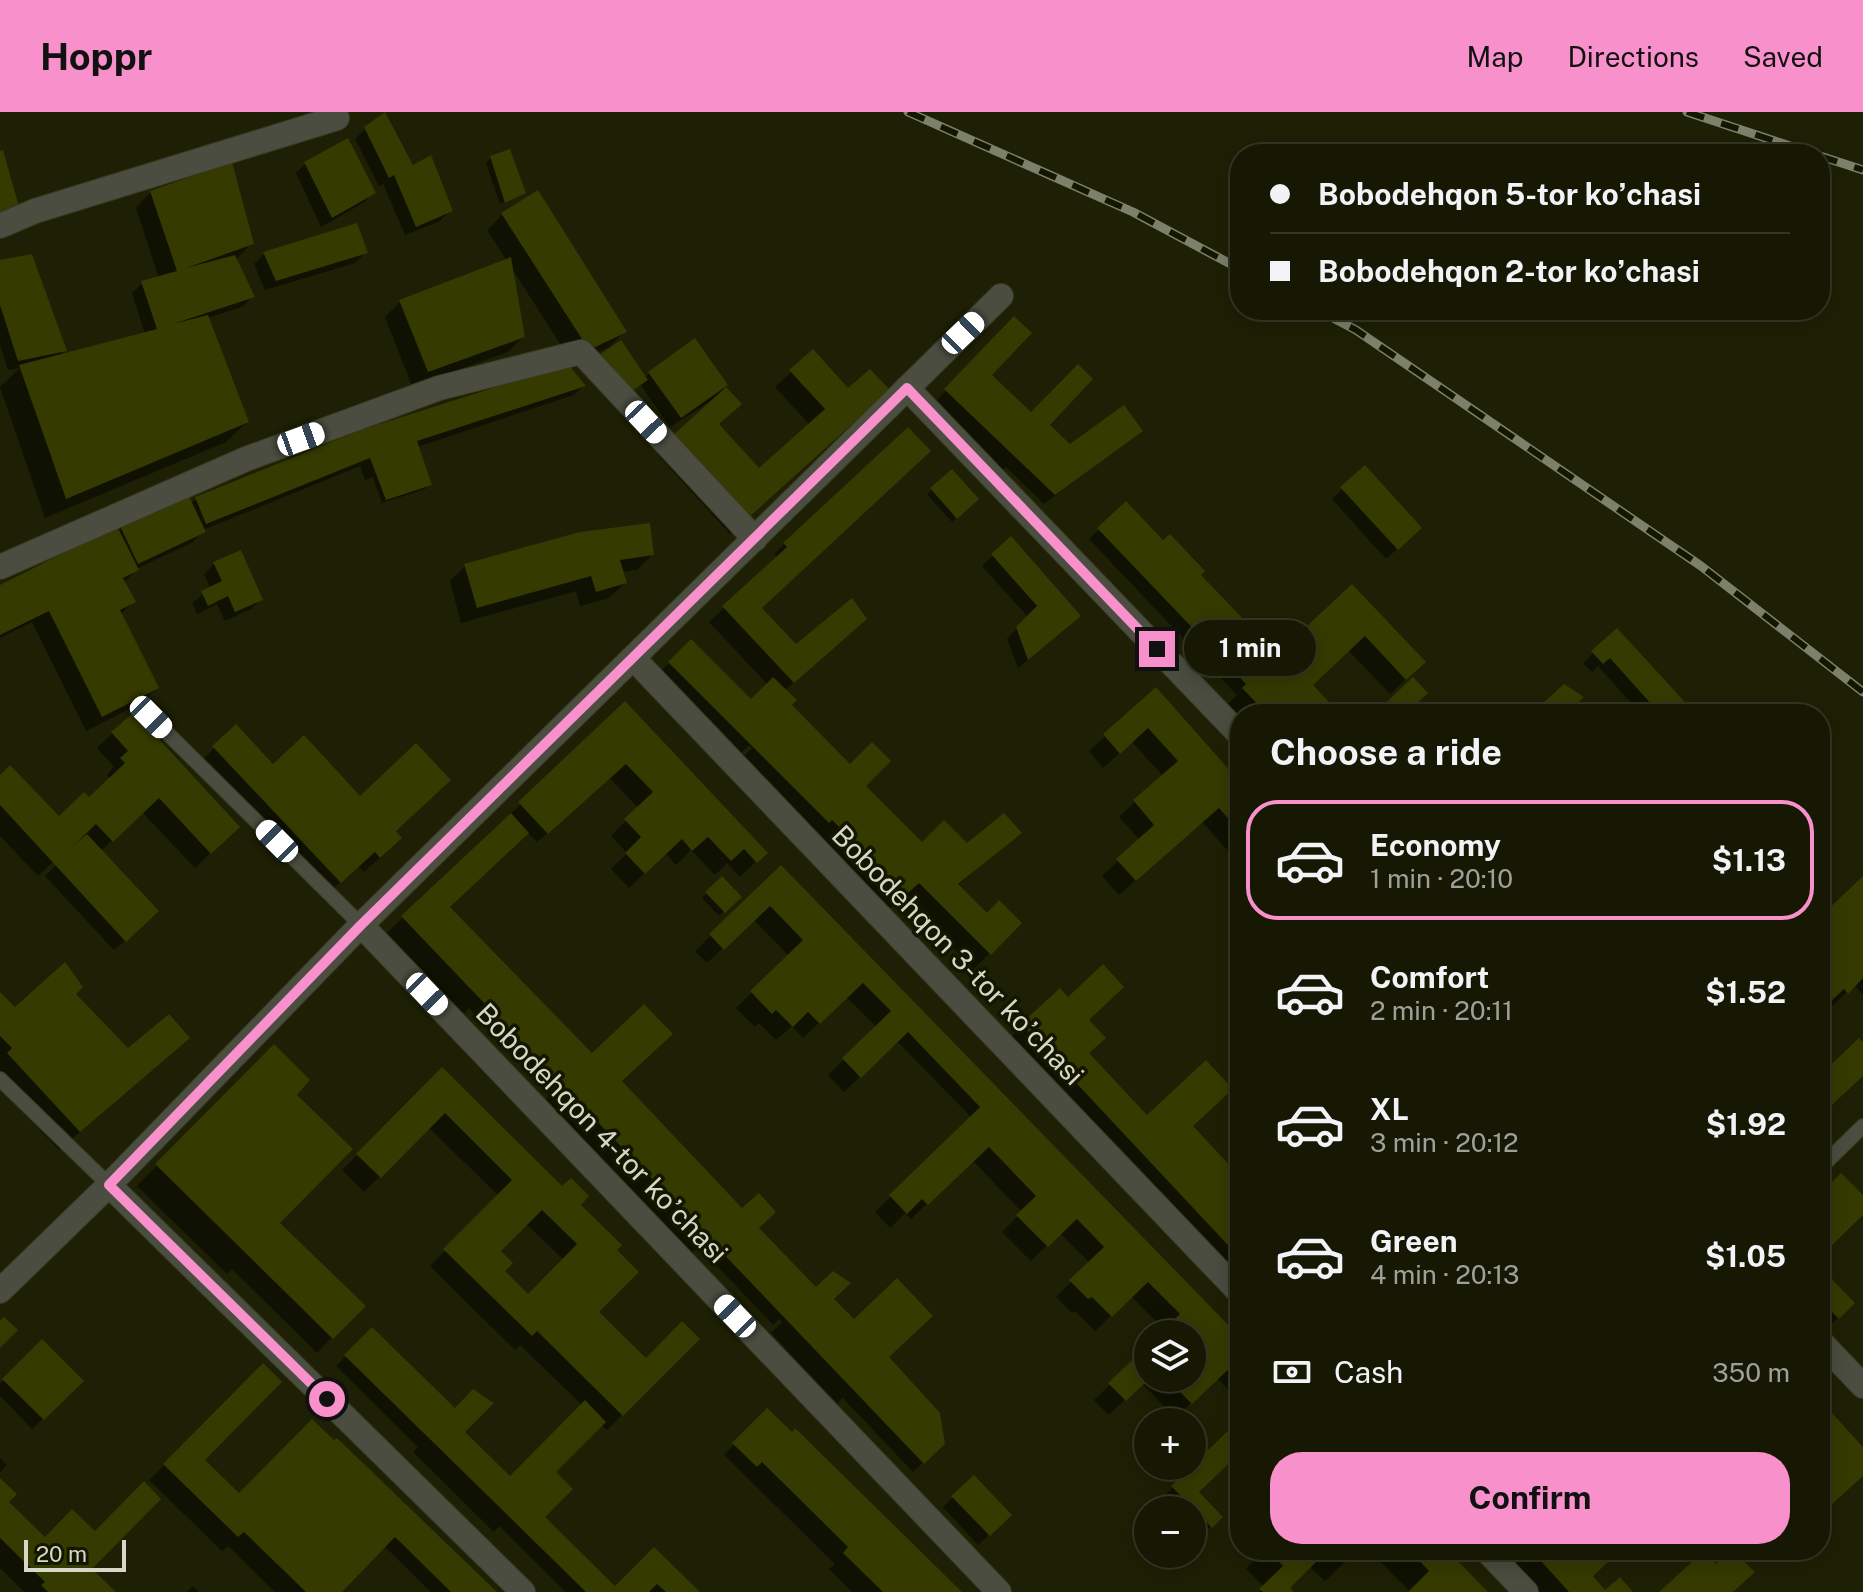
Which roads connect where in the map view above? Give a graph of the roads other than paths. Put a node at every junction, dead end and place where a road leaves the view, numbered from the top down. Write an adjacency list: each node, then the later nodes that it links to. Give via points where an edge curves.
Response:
1 (337, 118): 2 (street)
2 (0, 226)
3 (1001, 296): 4 (street)
4 (907, 388): 5 (street); 9 (street)
5 (755, 539): 6 (street, via 581,352 439,388 246,459); 7 (street)
6 (0, 567)
7 (634, 659): 10 (street); 15 (street, Bobodehqon 3-tor koʼchasi)
8 (151, 717): 10 (lane)
9 (1230, 725)
10 (361, 925): 14 (street); 21 (street, Bobodehqon 4-tor koʼchasi)
11 (0, 1079): 14 (lane)
12 (1863, 1126): 13 (lane)
13 (1830, 1158)
14 (109, 1185): 16 (street); 20 (street)
15 (1230, 1283)
16 (0, 1291)
17 (1830, 1351): 18 (street)
18 (1863, 1386)
19 (1496, 1560): 22 (street)
20 (523, 1592)
21 (999, 1592)
22 (1526, 1592)

